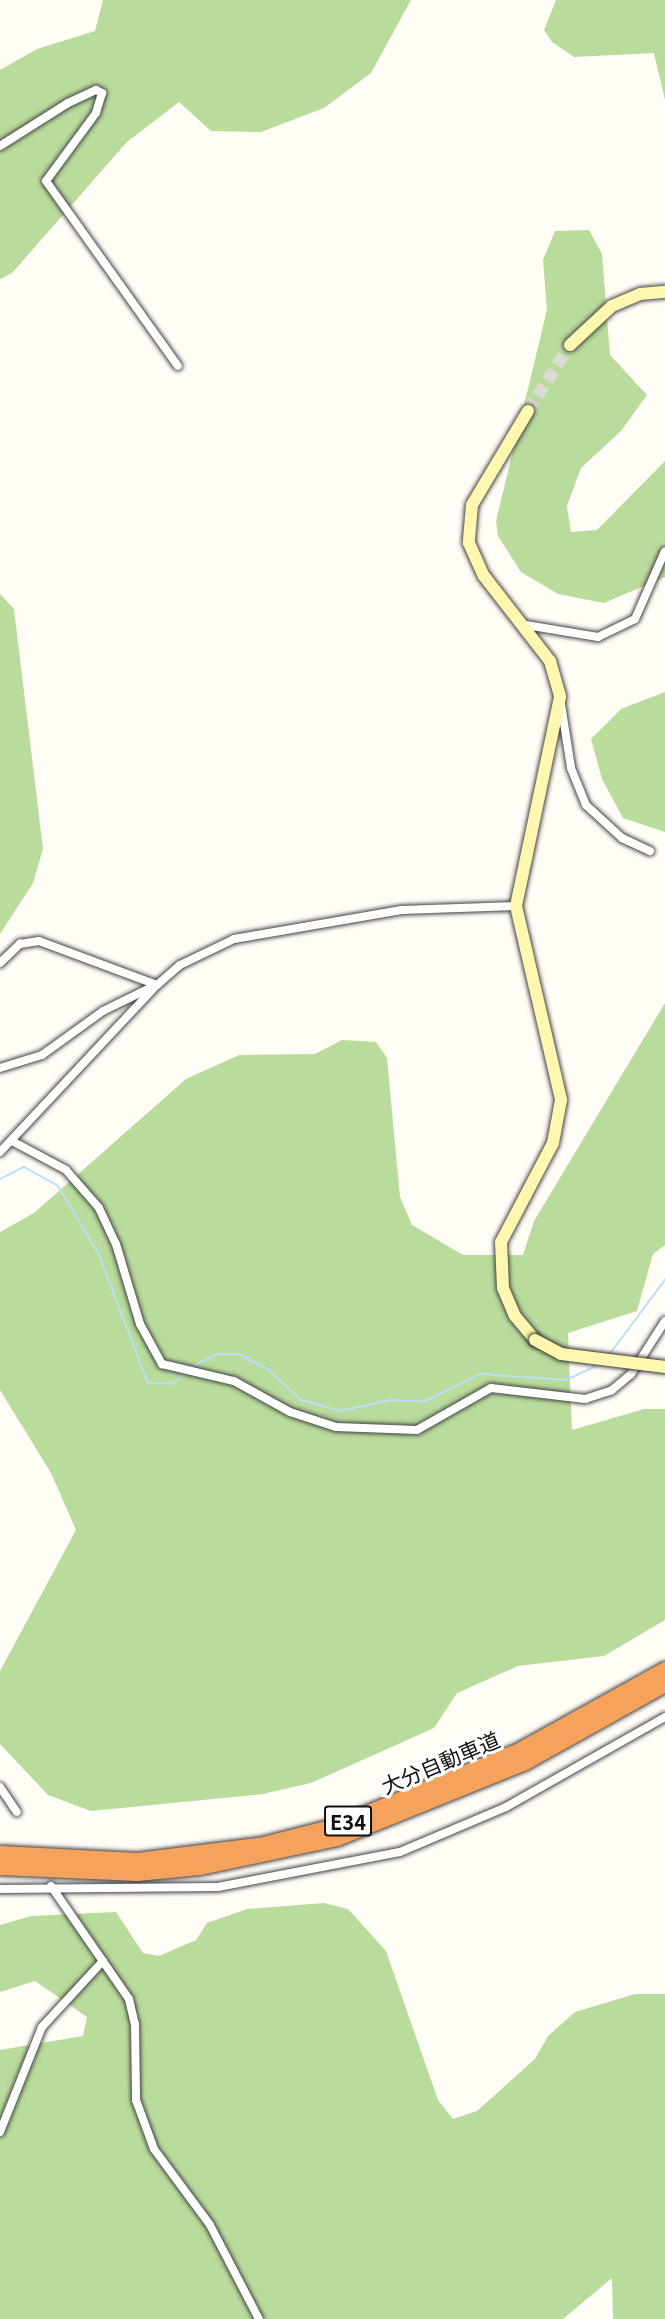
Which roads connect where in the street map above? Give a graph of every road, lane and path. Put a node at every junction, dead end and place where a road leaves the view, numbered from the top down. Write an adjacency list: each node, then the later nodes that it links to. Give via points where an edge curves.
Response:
1 (0, 146): 4 (street, via 68,103 96,90 102,93 96,112 46,181)
2 (665, 292): 3 (street, via 640,294 612,306)
3 (570, 345)
4 (178, 366)
5 (528, 411): 7 (street, via 472,506 469,543 484,576)
6 (665, 551): 7 (street, via 635,619 598,637)
7 (526, 625): 8 (street, via 550,661)
8 (560, 697): 9 (street, via 571,768 586,805 622,838); 10 (street)
9 (650, 851)
10 (516, 906): 12 (street, via 402,910 261,931 180,965); 17 (street, bridge, via 561,1100 553,1143 501,1242 503,1288 515,1316 535,1340 561,1354)
11 (0, 963): 12 (street, via 20,944 39,941)
12 (157, 985): 13 (street, via 103,1011 42,1055); 14 (street)
13 (0, 1068)
14 (12, 1141): 15 (street); 16 (street, via 66,1170 99,1208 116,1244 140,1324 162,1364 234,1381 290,1412 336,1427 417,1430 491,1388 585,1399 612,1390 631,1374)
15 (0, 1152)
16 (665, 1321)
17 (665, 1367)
18 (665, 1669): 23 (highway, 大分自動車道 / E34, via 517,1751 334,1826 264,1844 137,1860)
19 (665, 1684): 24 (highway, 大分自動車道 / E34, via 523,1764 337,1838 210,1865 137,1873)
20 (665, 1717): 25 (street, via 506,1808 400,1852 218,1887)
21 (0, 1787): 22 (street)
22 (17, 1812)
23 (0, 1853)
24 (0, 1867)
25 (51, 1886): 26 (street); 27 (street)
26 (0, 1888)
27 (103, 1961): 28 (street, via 42,2027); 29 (street, via 129,2000 135,2024 138,2115 154,2149 210,2225)
28 (0, 2132)
29 (259, 2319)

